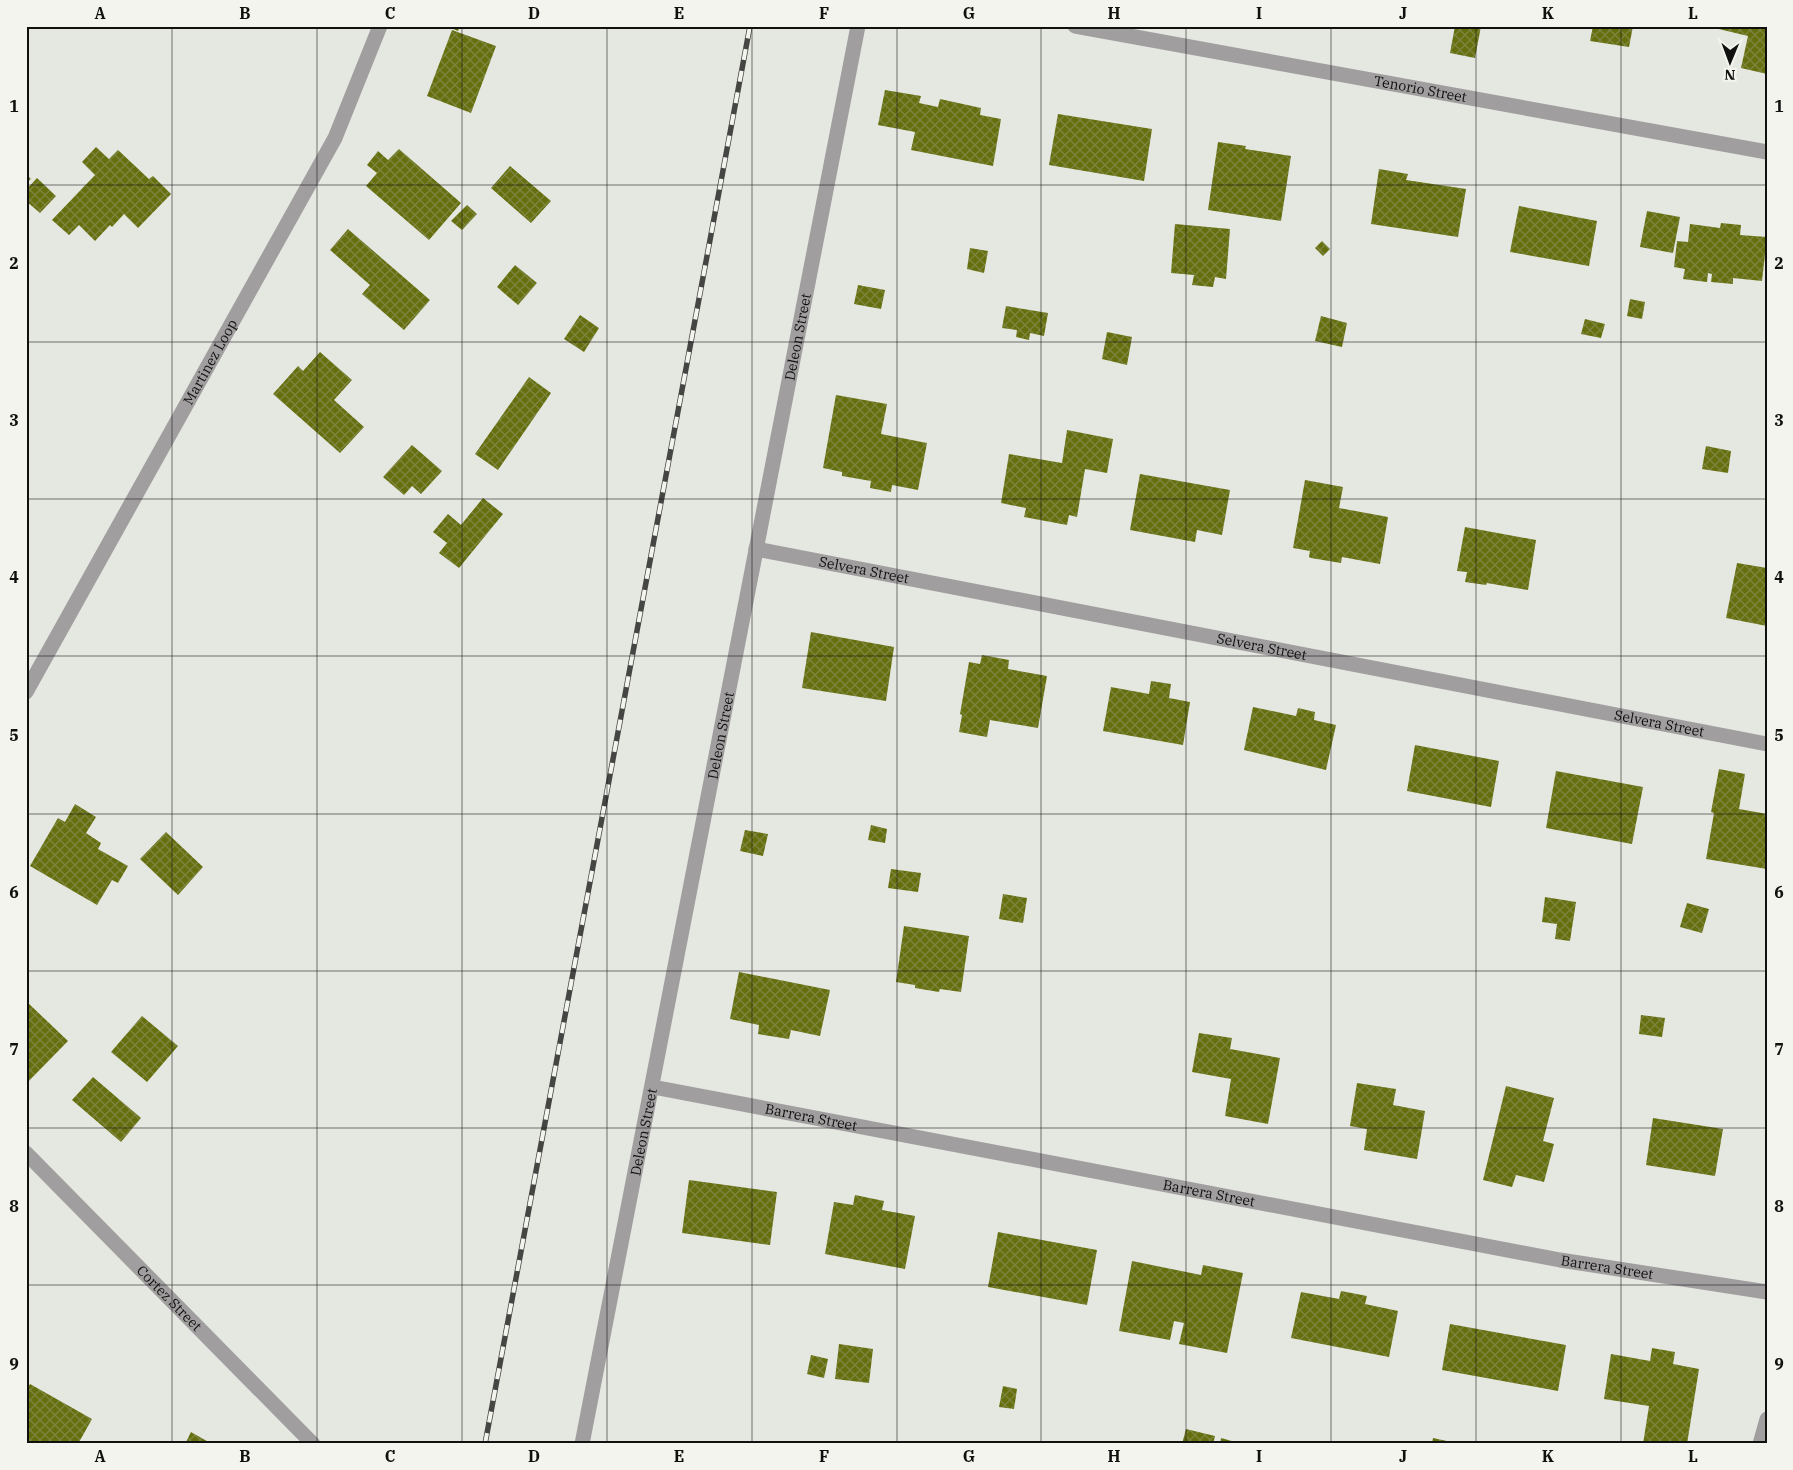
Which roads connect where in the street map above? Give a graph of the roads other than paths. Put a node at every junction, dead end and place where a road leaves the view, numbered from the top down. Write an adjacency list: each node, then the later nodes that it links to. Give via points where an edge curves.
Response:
1 (380, 26): 6 (street, Martinez Loop, via 335,138)
2 (858, 26): 5 (street, Deleon Street)
3 (1075, 26): 4 (street, Tenorio Street)
4 (1767, 152)
5 (756, 549): 7 (street, Selvera Street); 8 (street, Deleon Street)
6 (26, 692)
7 (1767, 744)
8 (653, 1087): 10 (street, Barrera Street, via 1560,1260); 13 (street, Deleon Street)
9 (26, 1153): 12 (street, Cortez Street)
10 (1767, 1292)
11 (1767, 1419): 14 (street)
12 (313, 1444)
13 (582, 1444)
14 (1760, 1444)

